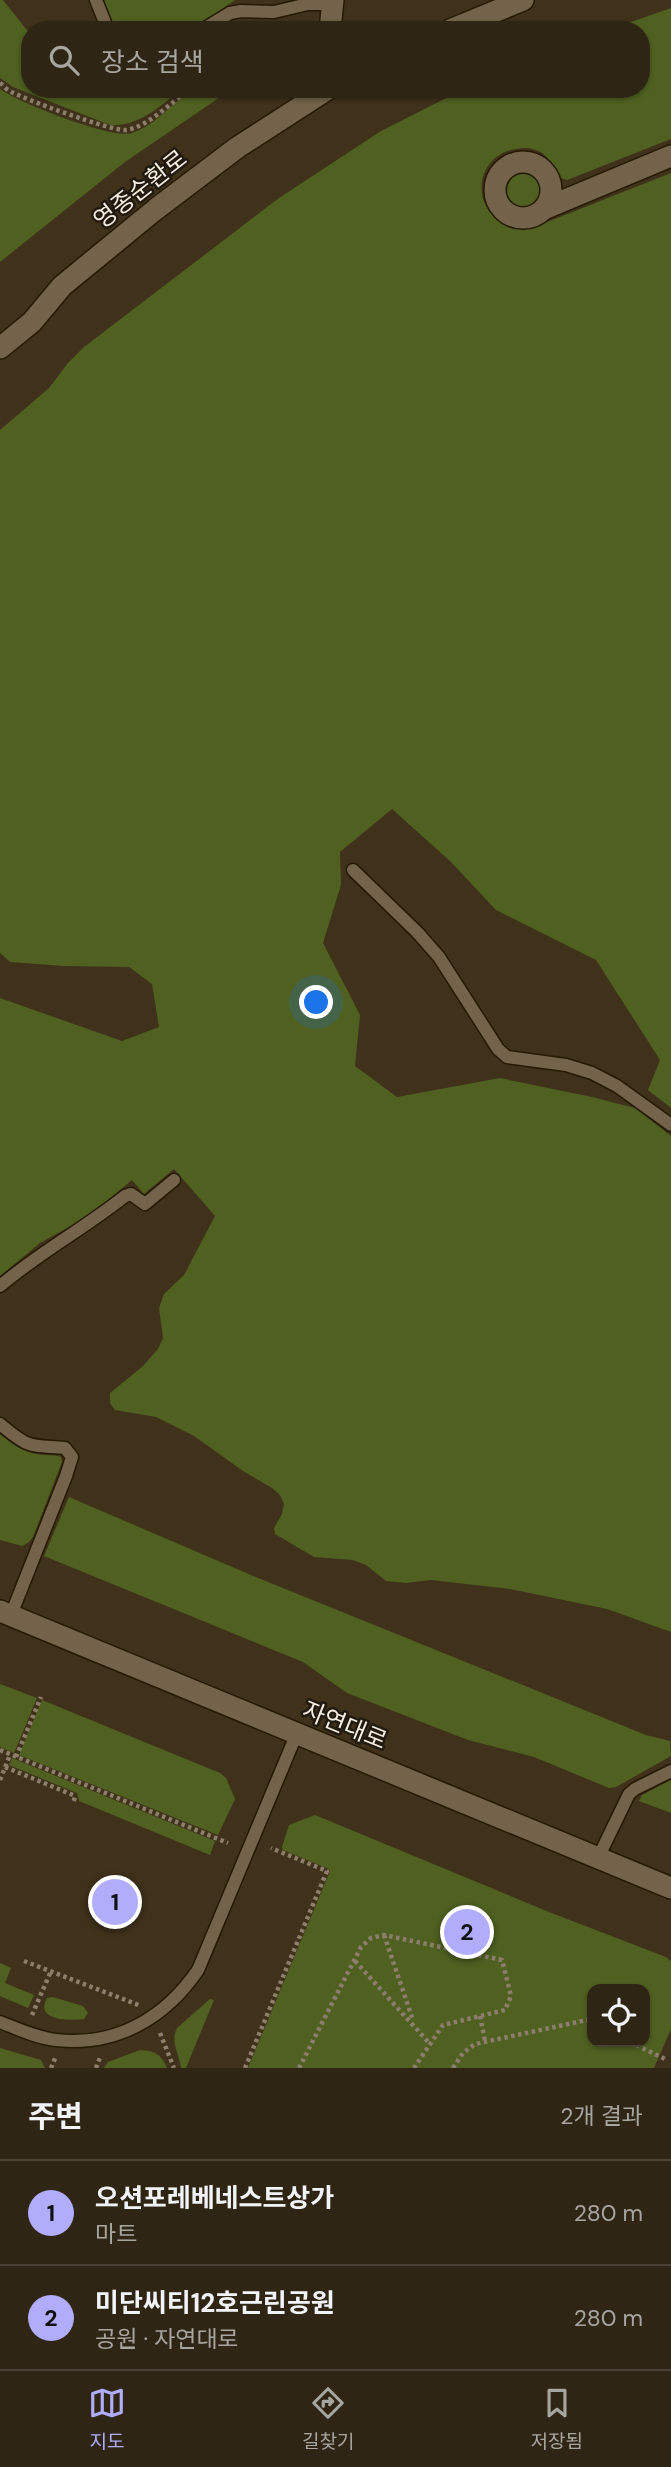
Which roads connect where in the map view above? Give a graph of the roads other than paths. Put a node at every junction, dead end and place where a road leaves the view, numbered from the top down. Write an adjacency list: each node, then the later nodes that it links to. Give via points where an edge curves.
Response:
1 (96, 0): 5 (lane)
2 (523, 0): 8 (main road)
3 (333, 2): 4 (lane, via 274,12); 7 (main road)
4 (254, 6): 6 (lane)
5 (104, 21)
6 (217, 21)
7 (331, 21)
8 (472, 21)
9 (315, 98): 12 (main road, 영종순환로, via 156,209 61,286 32,322)
10 (671, 156): 11 (main road)
11 (546, 208)
12 (0, 348)
13 (353, 870): 14 (lane, via 439,957 506,1057 592,1073)
14 (671, 1125)
15 (174, 1181): 16 (lane, via 145,1204 125,1195)
16 (0, 1286)
17 (0, 1424): 18 (lane, via 25,1444 65,1448 72,1457)
18 (5, 1613): 19 (main road, 자연대로)
19 (296, 1733): 21 (main road, 자연대로); 23 (lane, via 198,1970 168,2006 135,2028 75,2041 38,2037)
20 (671, 1771): 21 (lane, via 629,1794)
21 (598, 1858): 22 (main road, 자연대로)
22 (671, 1888)
23 (0, 2022)

